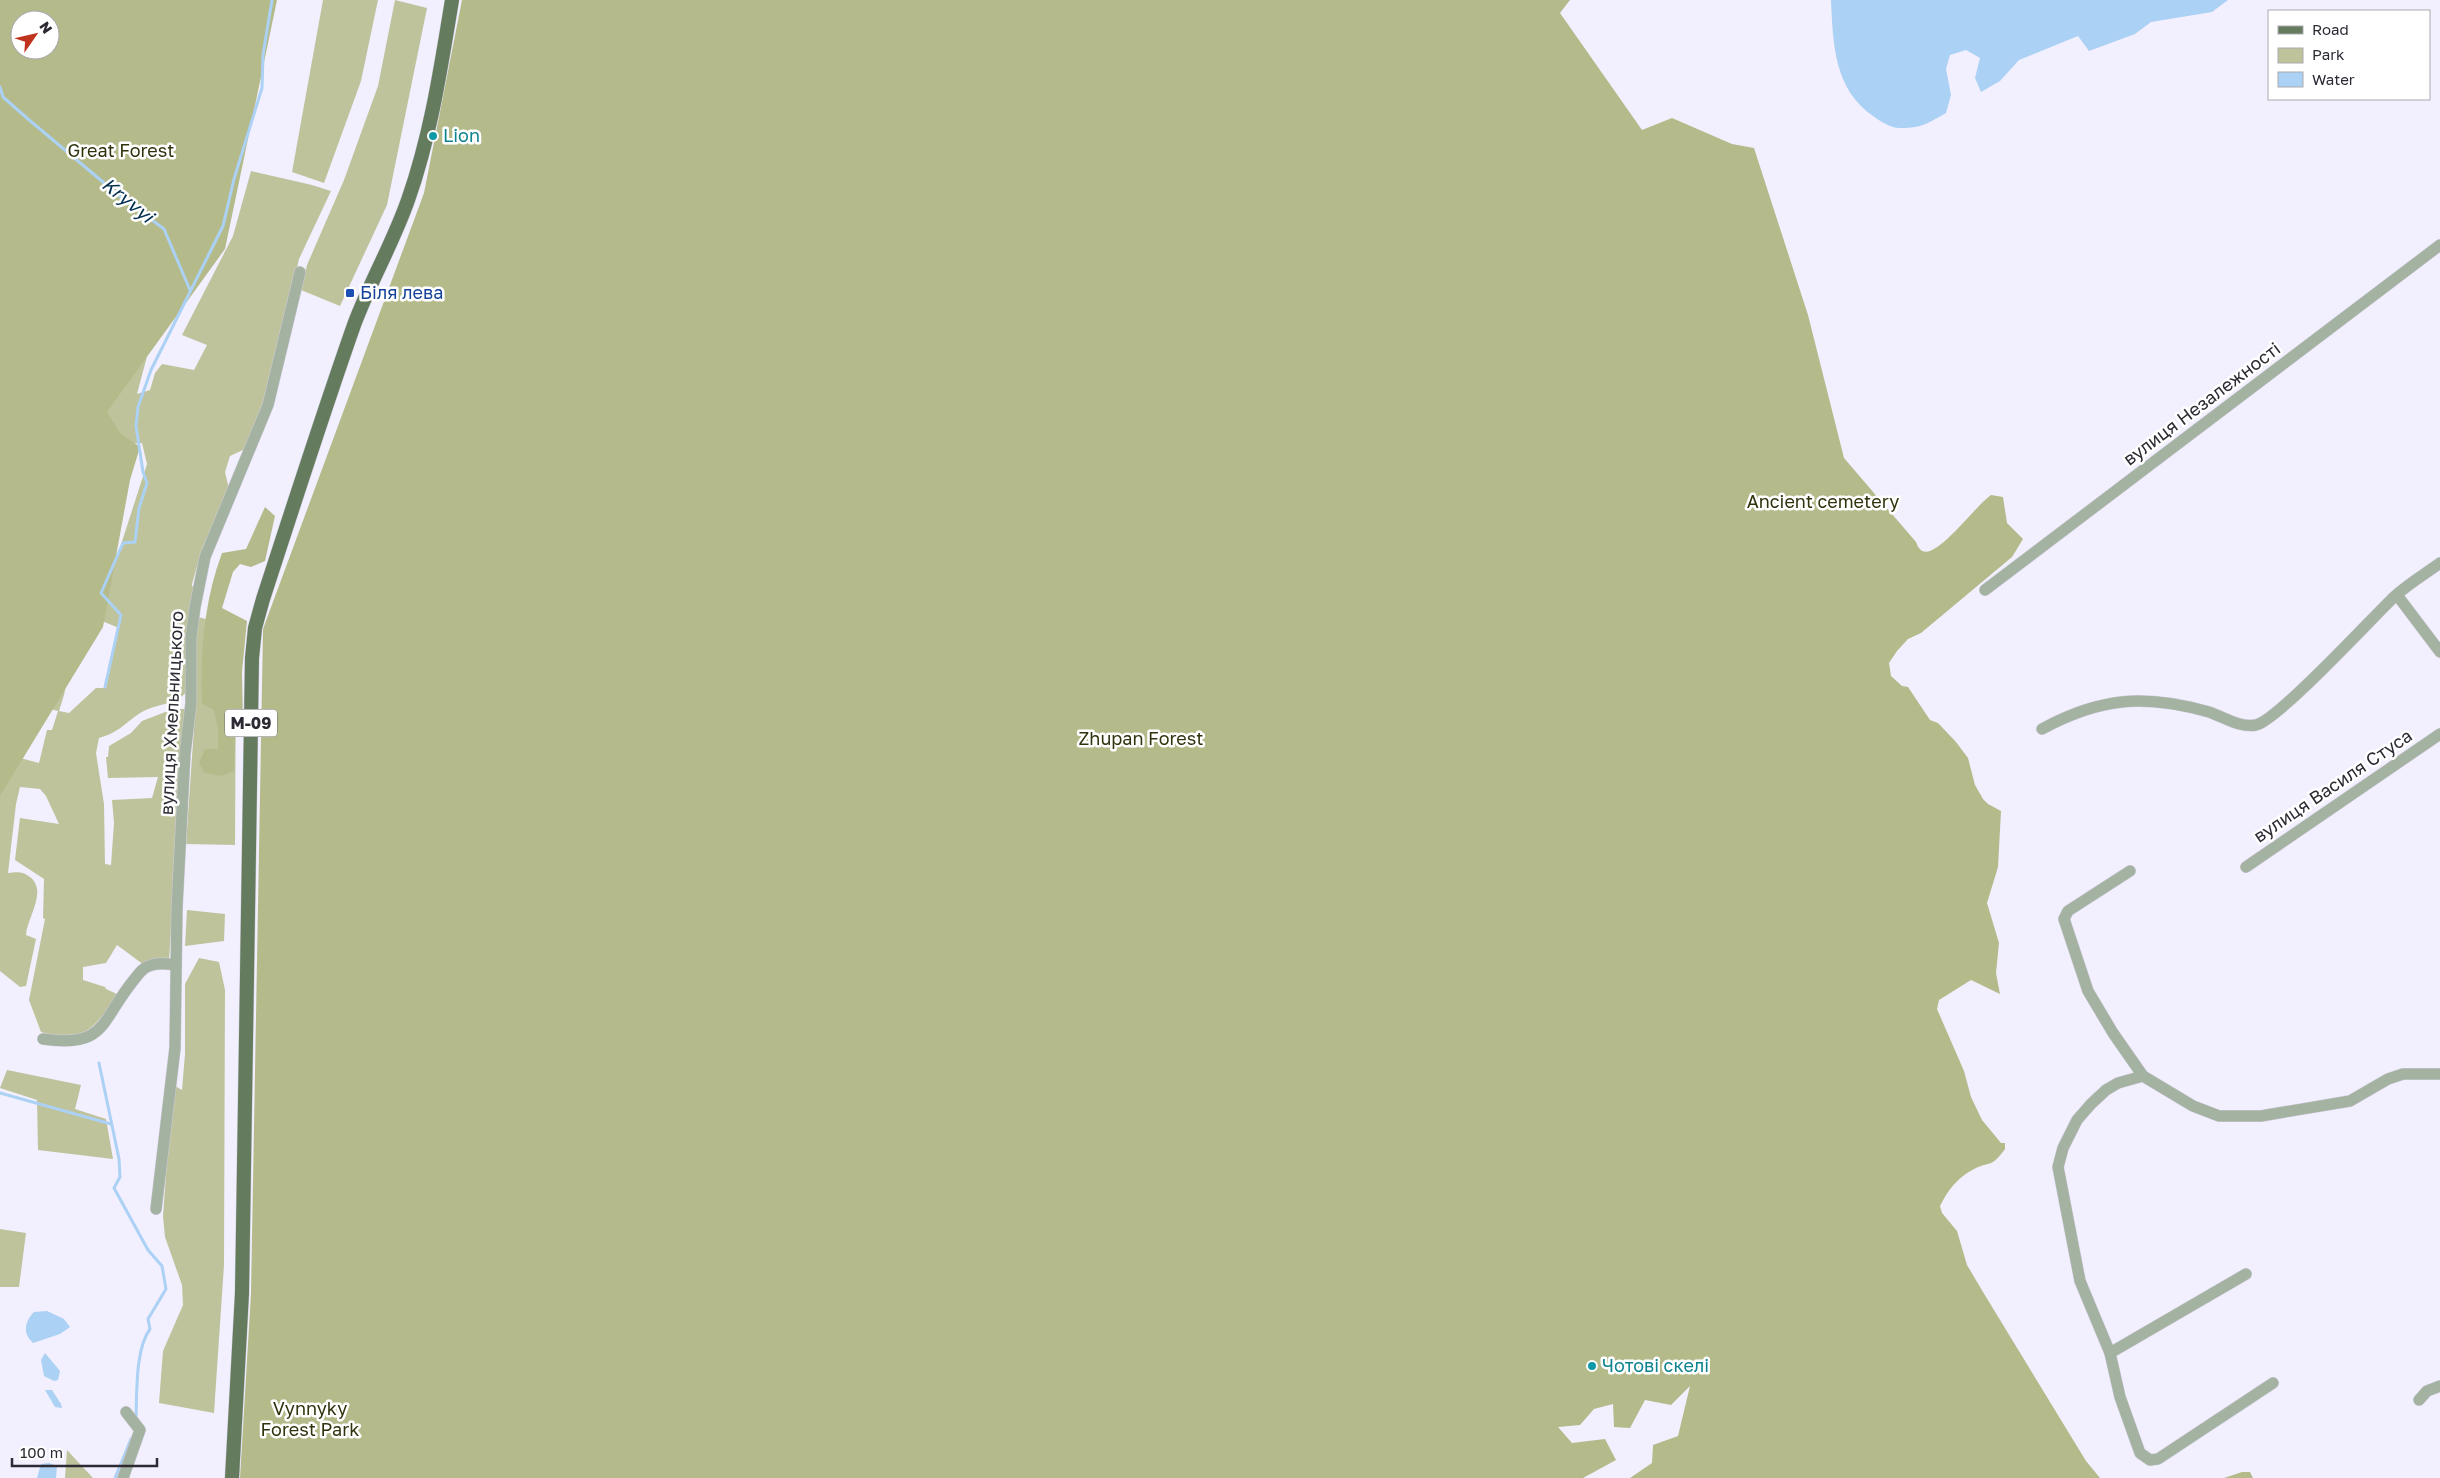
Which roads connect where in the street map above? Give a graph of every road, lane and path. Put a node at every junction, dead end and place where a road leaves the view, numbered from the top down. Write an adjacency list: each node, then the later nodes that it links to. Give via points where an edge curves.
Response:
1 (452, 0): 24 (main road, М-09, via 417,171 395,235 364,299 333,384 256,628 252,658 242,1293)
2 (2440, 245): 5 (street, вулиця Незалежності)
3 (300, 272): 12 (street, вулиця Хмельницького, via 266,411 200,574 191,637 191,703 185,754)
4 (2440, 563): 6 (street)
5 (1984, 590)
6 (2397, 595): 7 (street); 8 (street, via 2265,721 2248,725 2175,703 2142,700 2101,704 2065,717)
7 (2440, 652)
8 (2042, 730)
9 (2440, 734): 10 (street, вулиця Василя Стуса)
10 (2246, 867)
11 (2130, 871): 15 (street, via 2068,911 2064,919 2088,991)
12 (176, 965): 13 (street, via 159,964 142,970 97,1033 73,1041); 16 (street, вулиця Хмельницького, via 175,1048)
13 (43, 1039)
14 (2440, 1074): 15 (street, via 2403,1074 2350,1101 2261,1116 2233,1117 2219,1116 2193,1106)
15 (2143, 1076): 18 (street, via 2118,1083 2091,1104 2063,1148 2058,1166 2080,1281)
16 (156, 1210)
17 (2246, 1274): 18 (street)
18 (2110, 1353): 19 (street, via 2120,1397 2140,1453 2150,1460 2158,1459)
19 (2273, 1383)
20 (2440, 1386): 21 (street, via 2427,1391)
21 (2419, 1400)
22 (131, 1419): 23 (street, via 140,1430)
23 (123, 1478)
24 (232, 1478)

